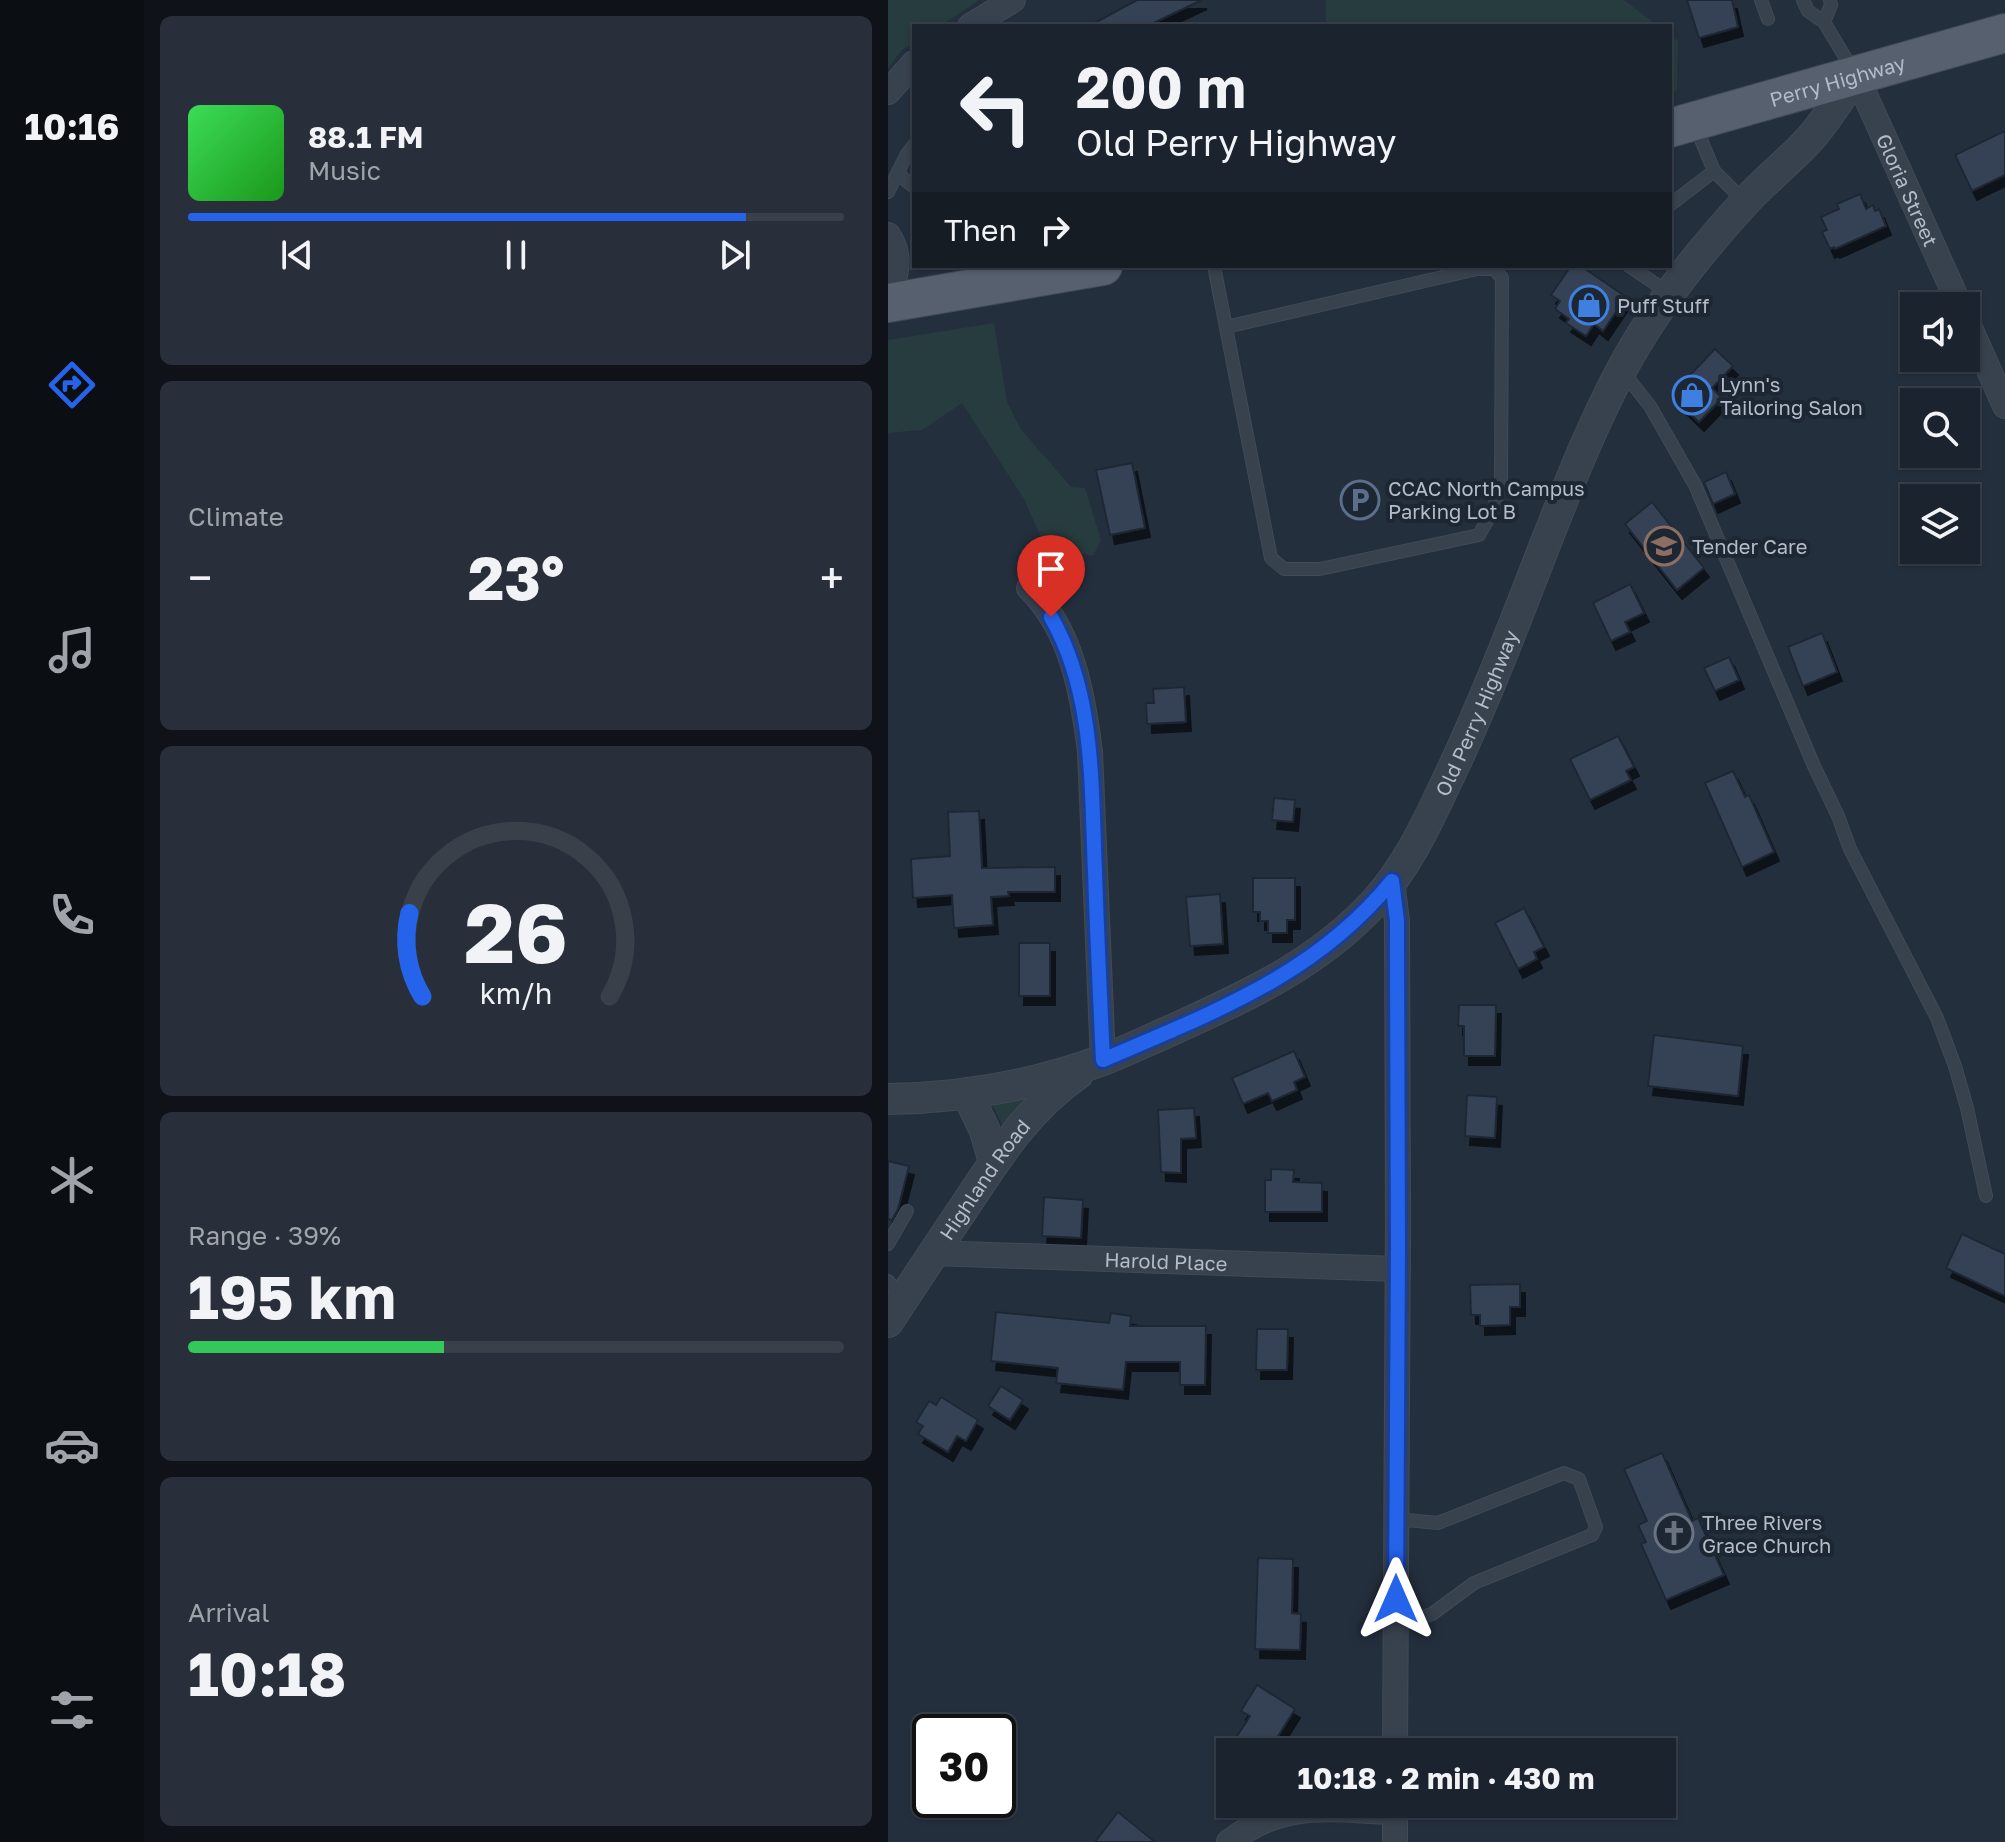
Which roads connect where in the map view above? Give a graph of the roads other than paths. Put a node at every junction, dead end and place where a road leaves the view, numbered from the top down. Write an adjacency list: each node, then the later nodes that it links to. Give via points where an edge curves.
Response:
1 (1013, 0): 7 (street)
2 (1761, 0): 5 (lane)
3 (1803, 0): 6 (lane)
4 (1830, 0): 6 (lane)
5 (1768, 19)
6 (1824, 22): 10 (lane)
7 (973, 24)
8 (2005, 33): 10 (main road, Perry Highway)
9 (912, 65): 11 (street)
10 (1856, 75): 12 (main road, Perry Highway); 18 (street, Old Perry Highway, via 1808,141); 24 (street, Gloria Street)
11 (888, 92)
12 (1682, 124): 14 (lane)
13 (912, 148): 15 (lane)
14 (1714, 171): 18 (lane); 19 (lane)
15 (898, 174): 16 (lane); 17 (lane)
16 (912, 185)
17 (888, 192)
18 (1745, 202): 25 (street, Old Perry Highway)
19 (1672, 203)
20 (888, 235): 26 (street, via 898,272)
21 (1088, 268): 26 (main road)
22 (1214, 268): 27 (lane)
23 (1632, 268): 25 (lane)
24 (1954, 292)
25 (1669, 293): 29 (street, Old Perry Highway)
26 (890, 295)
27 (1226, 327): 27 (lane, via 1494,269 1502,278 1501,479 1494,508 1479,535 1320,569 1284,569 1277,564 1271,558)
28 (1980, 350): 30 (street)
29 (1622, 369): 32 (street, Old Perry Highway, via 1585,445 1466,739 1421,837); 37 (lane, via 1695,485 1850,849 1937,1018 1967,1108)
30 (2005, 406)
31 (1029, 588): 33 (street, via 1065,641 1087,728)
32 (1384, 891): 33 (street, Old Perry Highway, via 1343,932 1260,989); 41 (street, via 1397,921)
33 (1103, 1060): 34 (street, Old Perry Highway); 36 (street, Highland Road, via 1052,1094)
34 (967, 1093): 35 (street, Old Perry Highway); 36 (street)
35 (888, 1099)
36 (994, 1162): 40 (street, Highland Road)
37 (1986, 1196)
38 (907, 1211): 39 (lane)
39 (888, 1244)
40 (934, 1253): 41 (street, Harold Place); 42 (street, Highland Road)
41 (1398, 1269): 43 (street)
42 (893, 1300)
43 (1396, 1519): 44 (street); 44 (lane, via 1438,1523 1564,1473 1579,1479 1596,1527 1592,1535 1474,1583 1432,1614)
44 (1396, 1626): 45 (street)
45 (1395, 1738)
46 (1268, 1818): 48 (street)
47 (1395, 1818): 49 (street)
48 (1229, 1842)
49 (1395, 1842)

